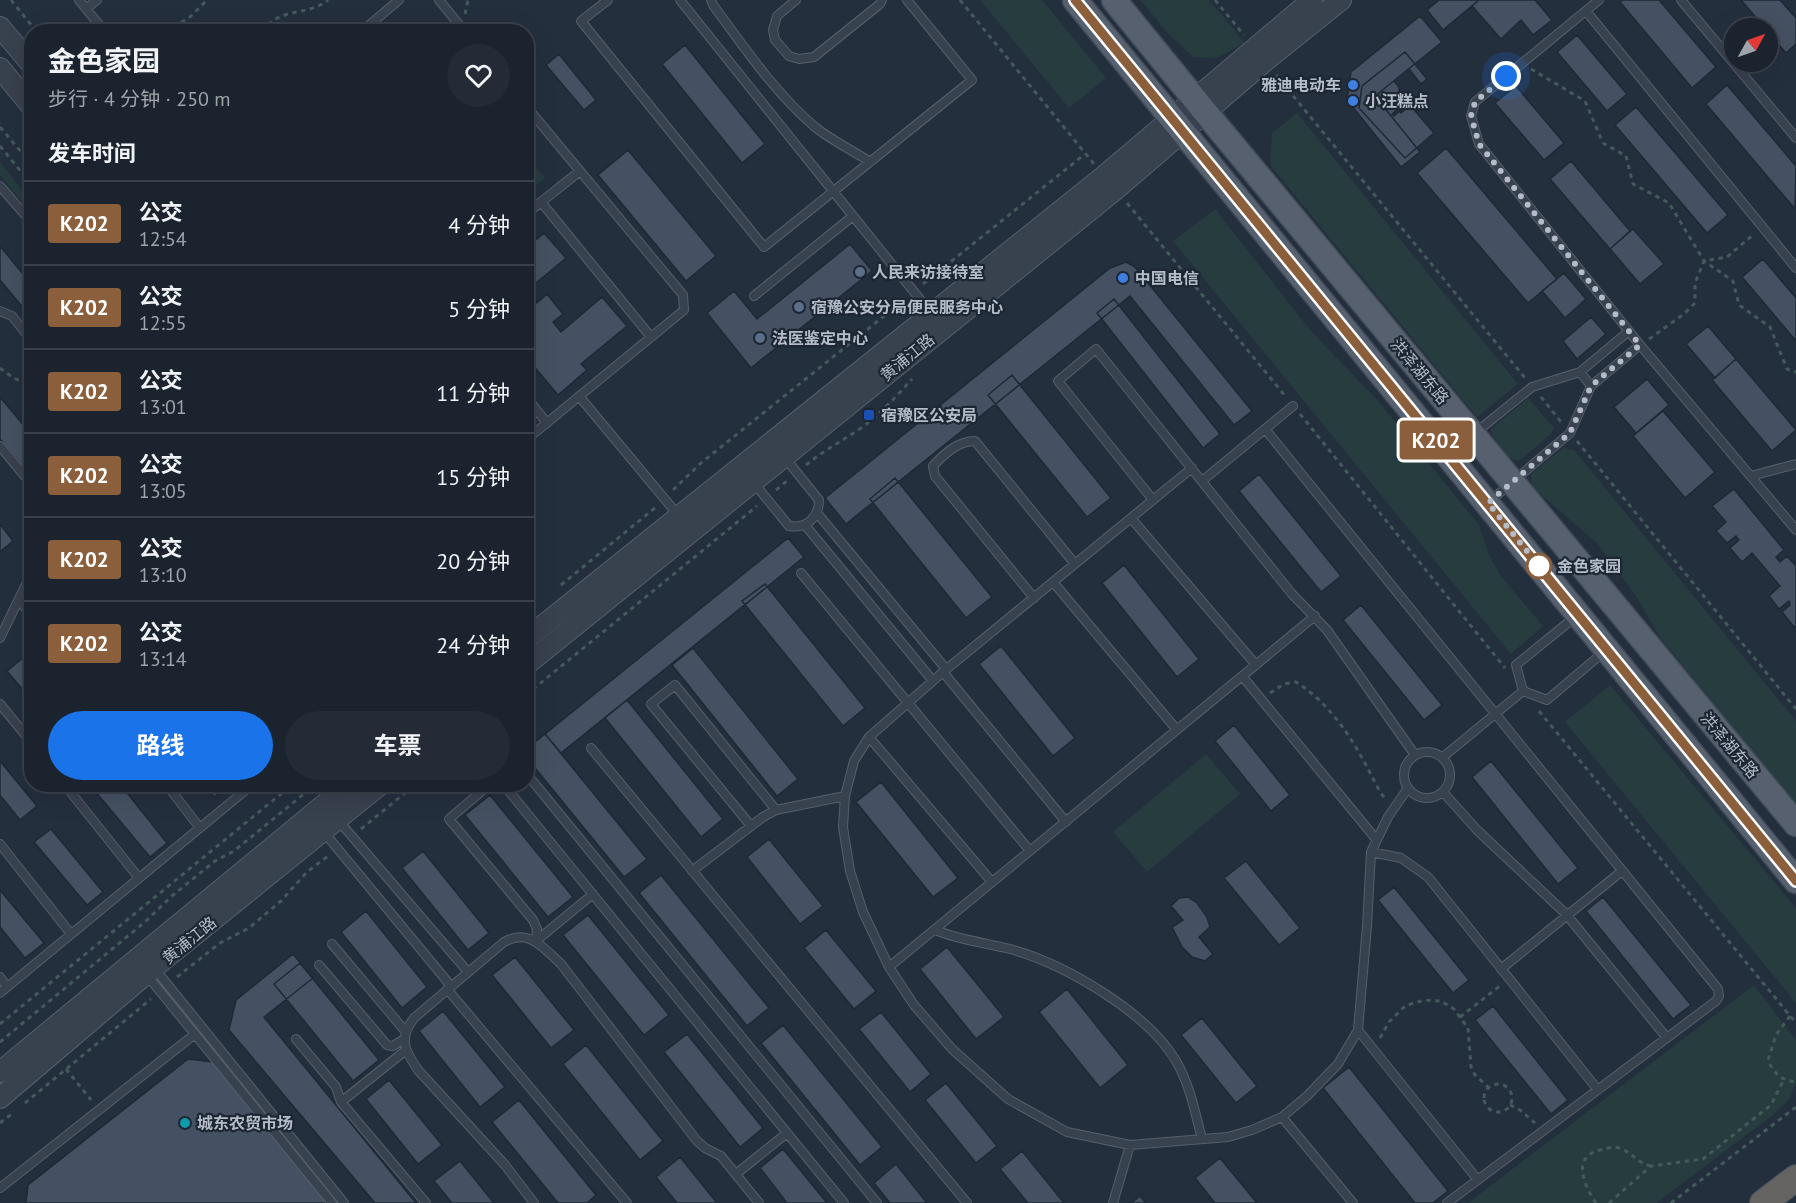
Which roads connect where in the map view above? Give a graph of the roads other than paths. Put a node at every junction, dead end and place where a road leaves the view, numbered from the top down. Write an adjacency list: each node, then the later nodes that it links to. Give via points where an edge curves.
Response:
1 (79, 0): 17 (lane)
2 (97, 0): 17 (lane)
3 (399, 0): 20 (lane)
4 (439, 0): 21 (lane)
5 (608, 0): 34 (lane, via 581,21 764,247)
6 (680, 0): 34 (lane)
7 (711, 0): 31 (lane, via 790,103 816,128)
8 (796, 0): 9 (lane, via 777,15 773,30 775,40 789,56 799,59 814,57)
9 (882, 0)
10 (907, 0): 31 (lane, via 972,80)
11 (1075, 0): 29 (main road, 洪泽湖东路)
12 (1114, 0): 27 (main road, 洪泽湖东路)
13 (1312, 0): 23 (street, 黄浦江路)
14 (1341, 0): 23 (street, 黄浦江路)
15 (1598, 0): 18 (lane)
16 (1682, 0): 30 (lane)
17 (86, 9): 19 (lane)
18 (1586, 11): 39 (lane); 44 (lane, via 1475,102 1471,116 1479,144)
19 (98, 24)
20 (370, 24)
21 (458, 24)
22 (0, 27): 24 (street)
23 (1259, 54): 27 (street, 黄浦江路)
24 (24, 56)
25 (0, 68): 26 (street)
26 (24, 97)
27 (1200, 106): 29 (street, 黄浦江路); 55 (main road, 洪泽湖东路)
28 (534, 116): 32 (lane)
29 (1178, 125): 42 (street, 黄浦江路); 66 (main road, 洪泽湖东路)
30 (1796, 138)
31 (870, 162): 34 (lane)
32 (580, 171): 35 (lane); 45 (lane, via 683,295 684,310)
33 (0, 186): 37 (lane)
34 (833, 191): 38 (lane)
35 (541, 202): 36 (lane); 45 (lane)
36 (534, 208)
37 (24, 214)
38 (853, 216): 40 (lane); 42 (lane)
39 (1796, 268)
40 (754, 296)
41 (0, 311): 43 (lane, via 12,316)
42 (938, 321): 57 (street, 黄浦江路); 69 (street, 黄浦江路)
43 (23, 331)
44 (1629, 331): 46 (lane); 47 (lane)
45 (651, 337): 49 (lane)
46 (1640, 345): 48 (lane); 61 (lane)
47 (1580, 372): 48 (lane); 55 (lane, via 1532,387)
48 (1591, 386): 64 (lane, via 1570,433)
49 (579, 396): 52 (lane); 69 (lane)
50 (1293, 406): 53 (lane)
51 (534, 407): 52 (lane)
52 (547, 423): 54 (lane)
53 (1265, 429): 62 (lane); 94 (lane)
54 (534, 434)
55 (1473, 435): 64 (main road, 洪泽湖东路)
56 (0, 446): 60 (lane)
57 (784, 456): 63 (street, 黄浦江路); 67 (lane, via 817,497)
58 (1796, 464): 61 (lane)
59 (1192, 468): 62 (lane); 65 (lane); 65 (lane, via 1096,350 1058,381)
60 (24, 475)
61 (1750, 476): 71 (lane)
62 (1202, 481): 80 (lane, via 1292,594)
63 (753, 482): 69 (street, 黄浦江路); 70 (lane, via 789,525)
64 (1512, 482): 66 (lane); 115 (main road, 洪泽湖东路)
65 (1154, 500): 68 (lane)
66 (1488, 503): 79 (main road, 洪泽湖东路)
67 (817, 513): 70 (lane); 88 (lane)
68 (1131, 518): 72 (lane); 87 (lane)
69 (685, 524): 83 (street, 黄浦江路); 86 (street, 黄浦江路)
70 (805, 525): 90 (lane)
71 (1796, 530)
72 (1075, 564): 74 (lane); 76 (lane, via 975,441 965,441 941,458 933,466 935,476)
73 (801, 573): 92 (lane)
74 (1053, 582): 76 (lane); 95 (lane)
75 (24, 589): 77 (lane)
76 (1034, 598): 88 (lane)
77 (19, 600): 78 (lane); 82 (lane)
78 (24, 606)
79 (1578, 614): 85 (main road, 洪泽湖东路); 91 (lane, via 1516,665)
80 (1315, 616): 87 (lane); 99 (lane)
81 (0, 617): 82 (lane)
82 (7, 625): 84 (lane)
83 (534, 633)
84 (0, 638)
85 (1606, 649): 91 (lane, via 1547,700); 125 (main road, 洪泽湖东路)
86 (534, 658)
87 (1256, 665): 89 (lane)
88 (944, 671): 90 (lane); 114 (lane)
89 (1242, 676): 95 (lane); 118 (lane)
90 (933, 681): 92 (lane)
91 (1523, 691): 94 (lane)
92 (909, 702): 97 (lane); 120 (lane)
93 (0, 704): 96 (lane)
94 (1496, 713): 100 (lane); 123 (lane)
95 (1177, 730): 114 (lane)
96 (24, 734)
97 (869, 737): 111 (lane, via 854,761); 126 (lane)
98 (591, 748): 122 (lane)
99 (1414, 755): 100 (lane, via 1428,751); 102 (lane, via 1405,766 1404,781)
100 (1443, 757): 110 (lane, via 1451,773)
101 (534, 783): 167 (lane)
102 (1408, 788): 110 (lane, via 1428,798); 118 (lane)
103 (70, 792): 124 (lane)
104 (172, 792): 117 (lane)
105 (243, 792): 117 (lane)
106 (344, 792): 113 (street, 黄浦江路)
107 (368, 792): 113 (street, 黄浦江路)
108 (480, 792): 131 (lane, via 448,819 533,920)
109 (509, 792): 127 (lane)
110 (1443, 792): 128 (lane, via 1477,830)
111 (845, 796): 112 (lane); 135 (lane, via 843,827 850,871 863,912)
112 (776, 810): 116 (lane); 116 (lane, via 675,685 651,704)
113 (324, 818): 133 (street, 黄浦江路); 137 (lane, via 352,836); 140 (lane, via 337,848)
114 (1066, 822): 120 (lane)
115 (1796, 824)
116 (751, 826): 122 (lane)
117 (200, 828): 124 (lane)
118 (1376, 839): 121 (lane)
119 (0, 844): 130 (lane)
120 (1030, 851): 126 (lane)
121 (1371, 852): 136 (lane, via 1401,858 1428,877); 142 (lane)
122 (692, 871): 168 (lane)
123 (1622, 871): 128 (lane); 145 (lane, via 1718,989 1716,1001)
124 (139, 878): 130 (lane)
125 (1796, 881)
126 (992, 882): 129 (lane)
127 (592, 894): 131 (lane); 153 (lane)
128 (1567, 915): 136 (lane); 145 (lane)
129 (935, 930): 135 (lane); 154 (lane, via 1044,962 1105,994 1143,1022 1176,1061 1191,1095)
130 (71, 934): 139 (lane)
131 (536, 941): 137 (lane, via 512,938); 156 (lane, via 576,981 697,1141 721,1156)
132 (332, 944): 144 (lane)
133 (145, 964): 143 (lane, via 160,992); 148 (street, 黄浦江路); 150 (street, 黄浦江路); 161 (lane, via 168,985)
134 (319, 965): 144 (lane, via 387,1045 393,1046)
135 (889, 967): 155 (lane, via 914,1005 952,1049 1008,1099 1067,1132)
136 (1501, 969): 149 (lane)
137 (468, 972): 140 (lane)
138 (0, 977): 139 (lane)
139 (8, 987): 141 (lane)
140 (449, 987): 144 (lane, via 414,1018); 164 (lane)
141 (0, 993)
142 (1358, 1030): 152 (lane, via 1338,1064); 158 (lane)
143 (195, 1034): 159 (lane); 160 (lane)
144 (405, 1035): 147 (lane)
145 (1667, 1038): 149 (lane)
146 (296, 1039): 151 (lane, via 336,1088)
147 (406, 1050): 151 (lane); 163 (lane, via 418,1071 505,1165)
148 (0, 1072)
149 (1598, 1090): 158 (lane)
150 (0, 1098)
151 (341, 1102): 162 (lane)
152 (1282, 1117): 154 (lane, via 1228,1137); 170 (lane)
153 (787, 1133): 156 (lane); 166 (lane)
154 (1202, 1139): 155 (lane)
155 (1130, 1145): 169 (lane)
156 (736, 1174): 165 (lane)
157 (1796, 1178): 172 (highway)
158 (1478, 1180): 171 (lane)
159 (0, 1188)
160 (333, 1203)
161 (345, 1203)
162 (426, 1203)
163 (534, 1203)
164 (627, 1203)
165 (759, 1203)
166 (844, 1203)
167 (877, 1203)
168 (967, 1203)
169 (1113, 1203)
170 (1353, 1203)
171 (1448, 1203)
172 (1763, 1203)

